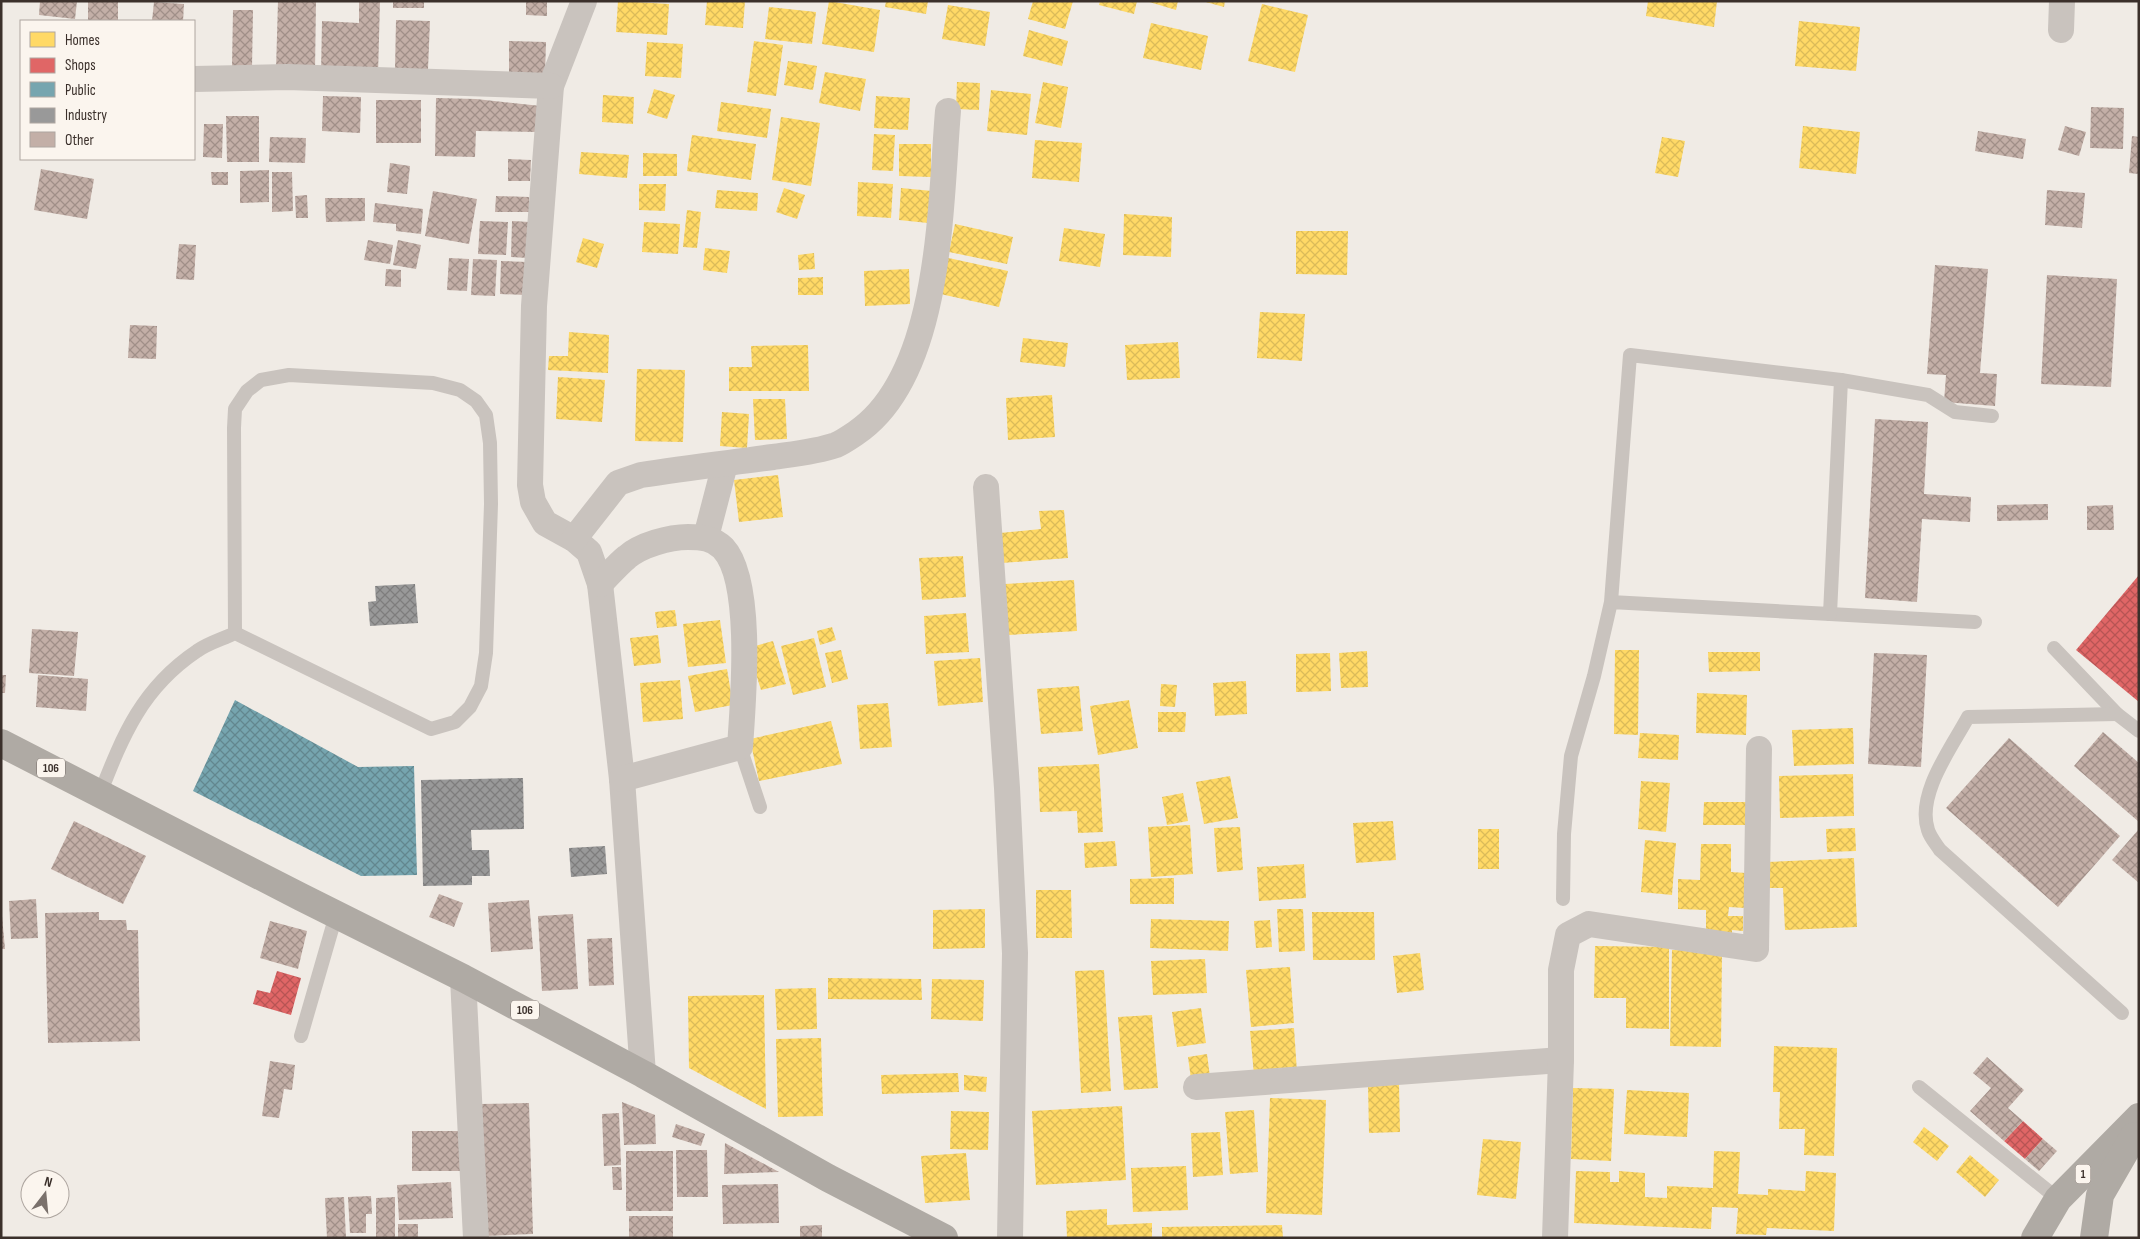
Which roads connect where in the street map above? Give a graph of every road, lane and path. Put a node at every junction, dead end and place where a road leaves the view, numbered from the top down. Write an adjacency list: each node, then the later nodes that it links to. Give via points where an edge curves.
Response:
1 (584, 1): 5 (street)
2 (2062, 1): 3 (street)
3 (2062, 30)
4 (195, 80): 5 (street, via 287,77)
5 (551, 86): 12 (street, via 534,306 530,485 533,502 545,523)
6 (948, 111): 9 (street, via 938,239 928,303 915,347 896,391 872,421 838,444 808,452)
7 (1841, 380): 8 (lane, via 1928,395 1955,412); 14 (lane, via 1630,355); 15 (lane)
8 (1992, 416)
9 (725, 464): 11 (street); 12 (street, via 641,475 618,483)
10 (986, 487): 41 (street, via 1007,788 1014,953)
11 (706, 537): 13 (street, via 679,537 650,545 628,556); 22 (street, via 722,548 735,568 744,646)
12 (574, 539): 13 (street, via 589,552)
13 (600, 584): 24 (street)
14 (1611, 602): 15 (lane); 27 (lane, via 1571,756 1564,834)
15 (1830, 614): 16 (lane)
16 (1975, 622)
17 (235, 633): 17 (lane, via 431,729 455,722 470,707 481,686 486,653 490,443 486,416 476,401 460,390 433,382 289,374 261,380 248,391 235,409); 25 (lane, via 197,650 142,702 123,735)
18 (2054, 648): 19 (lane)
19 (2117, 714): 20 (lane); 30 (lane, via 1968,717 1932,781 1926,806 1928,830 1940,850)
20 (2139, 731)
21 (1, 743): 25 (highway, 106)
22 (740, 747): 24 (street); 26 (lane)
23 (1759, 749): 32 (street, via 1756,949 1589,924 1568,935 1561,970)
24 (622, 779): 33 (street)
25 (100, 794): 28 (highway, 106)
26 (760, 807)
27 (1563, 899)
28 (336, 915): 29 (highway, 106); 31 (lane)
29 (463, 978): 33 (highway, 106); 39 (street)
30 (2122, 1013)
31 (301, 1036)
32 (1561, 1060): 34 (street); 42 (street)
33 (643, 1074): 40 (highway, 106, via 828,1178)
34 (1196, 1087)
35 (1919, 1087): 38 (lane)
36 (2139, 1117): 38 (highway, 1)
37 (2139, 1127): 44 (highway, 1, via 2100,1194)
38 (2058, 1200): 43 (highway, 1)
39 (476, 1238)
40 (944, 1238)
41 (1010, 1238)
42 (1555, 1238)
43 (2035, 1238)
44 (2094, 1238)

